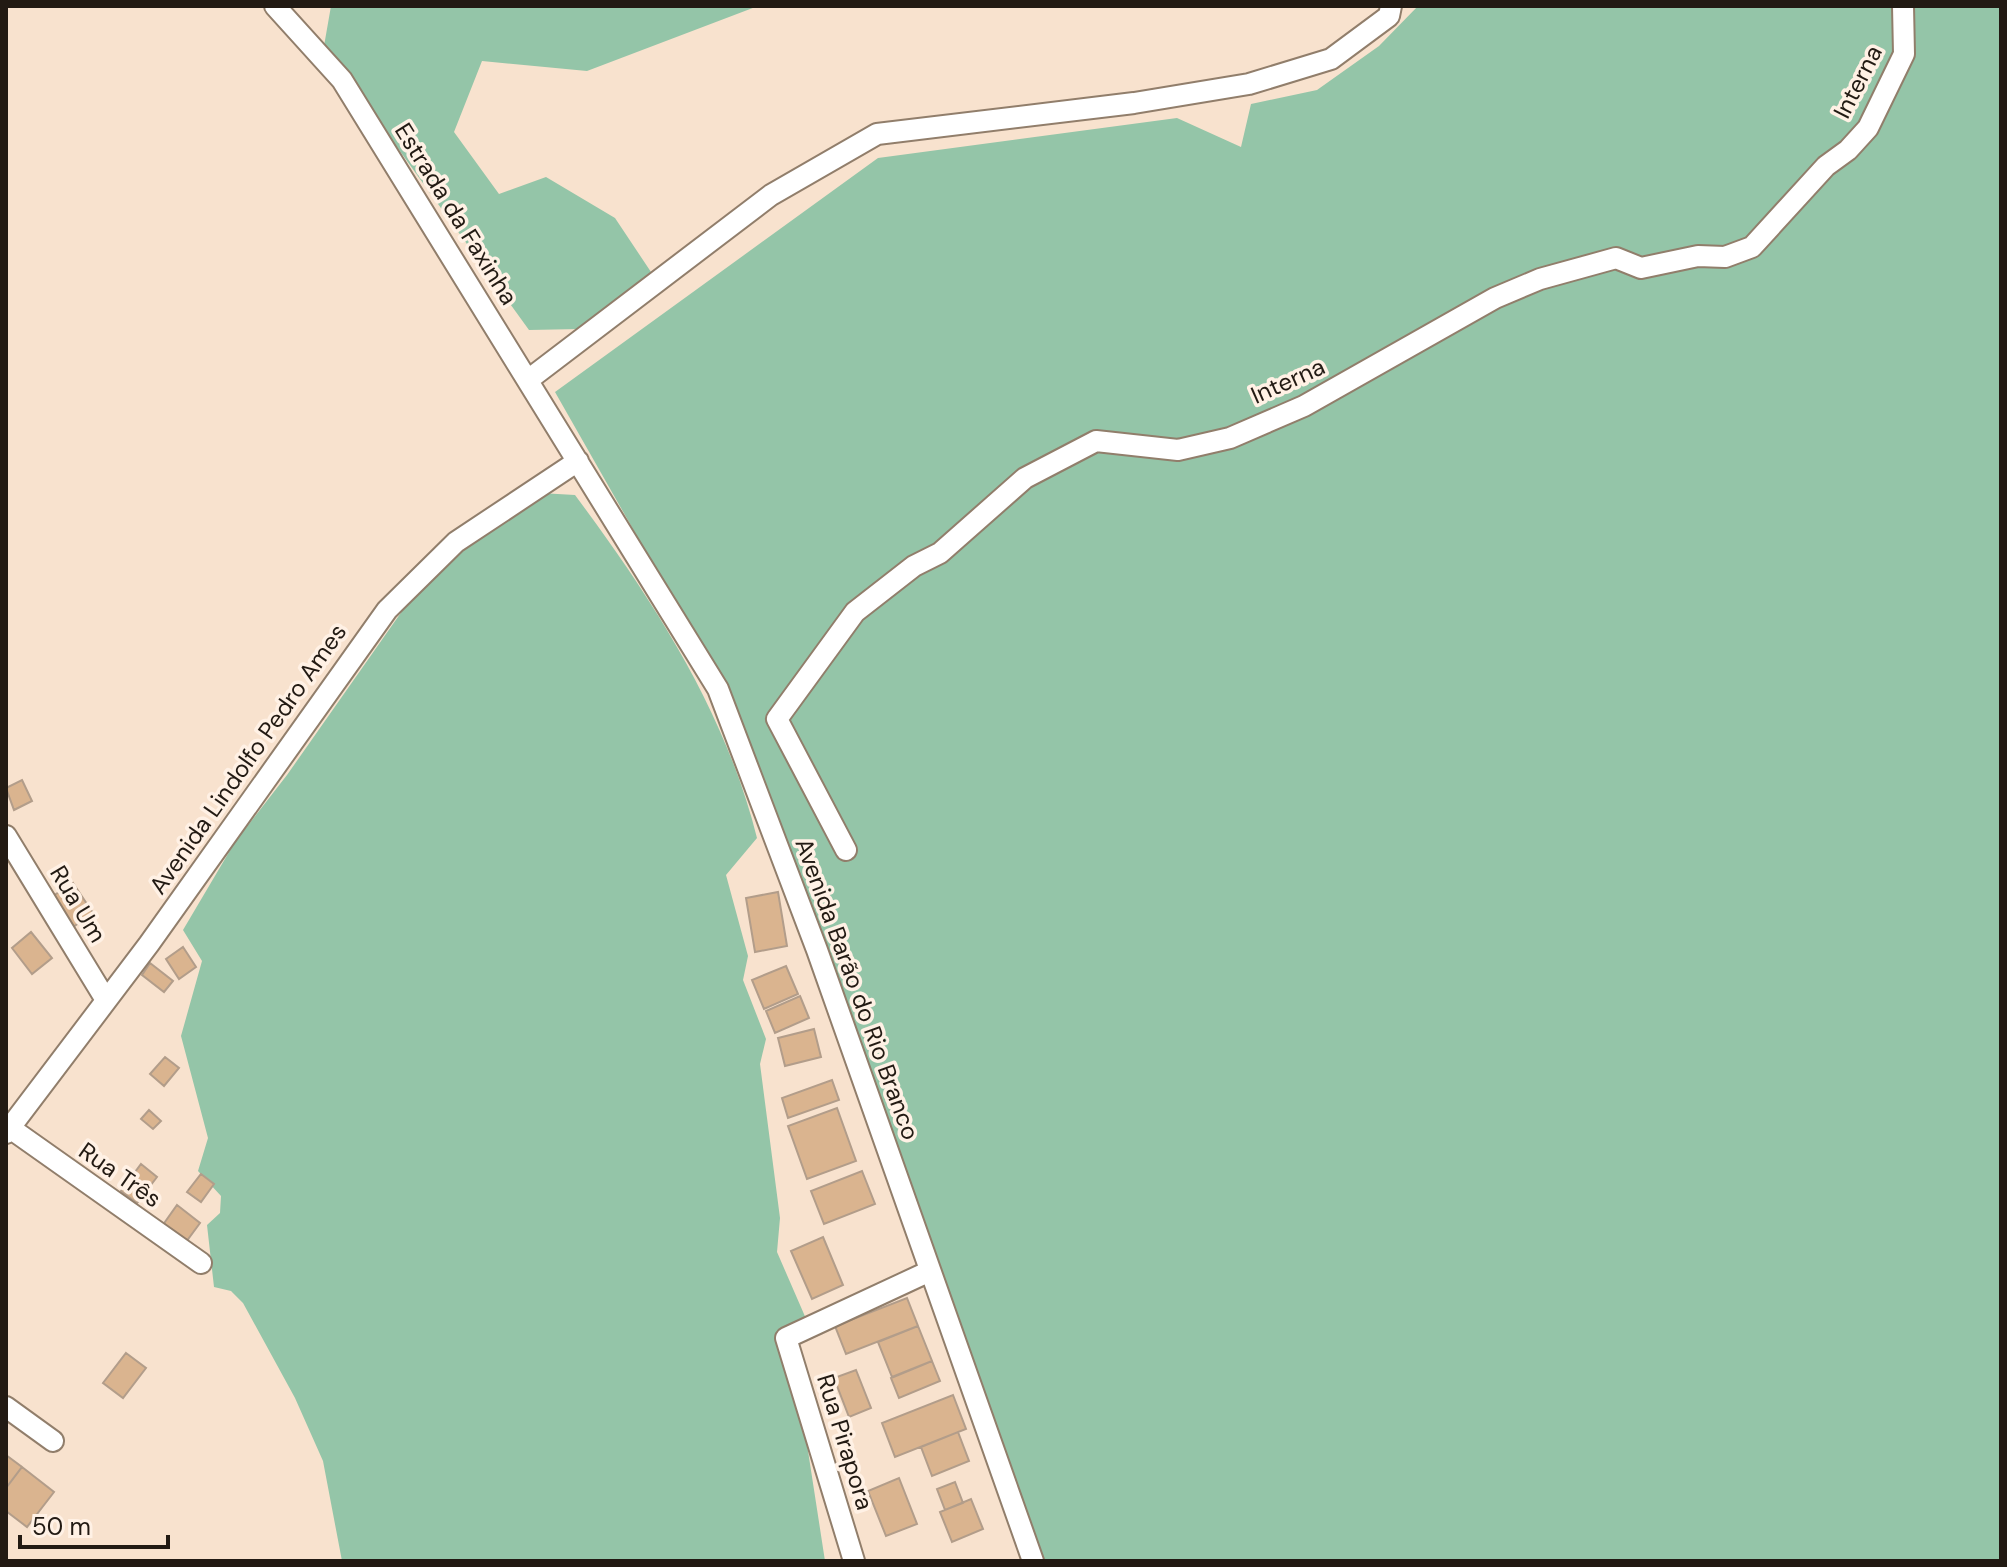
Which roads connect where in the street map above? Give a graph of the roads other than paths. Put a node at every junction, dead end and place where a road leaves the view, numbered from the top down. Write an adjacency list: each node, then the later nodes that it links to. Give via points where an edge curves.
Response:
1 (275, 6): 4 (street, Estrada da Faxinha, via 342,80)
2 (1391, 6): 4 (street, via 1389,16 1331,59 1249,84 877,134 771,195)
3 (1903, 6): 7 (street, Interna, via 1904,54 1868,128 1752,247 1725,257 1698,256 1641,268 1616,258 1540,279 1495,298 1304,406 1230,438 1178,450 1096,441 1025,478 940,553 914,566 855,612 777,719)
4 (528, 380): 5 (street, Estrada da Faxinha)
5 (578, 461): 8 (street, Avenida Lindolfo Pedro Ames, via 456,542 387,610); 11 (street, Avenida Barão do Rio Branco, via 718,689)
6 (6, 836): 8 (street, Rua Um)
7 (846, 850)
8 (106, 1000): 9 (street, Avenida Lindolfo Pedro Ames)
9 (8, 1131): 10 (street, Rua Três)
10 (201, 1263)
11 (930, 1271): 14 (street, Rua Pirapora, via 786,1338); 15 (street, Avenida Barão do Rio Branco)
12 (6, 1407): 13 (street)
13 (53, 1441)
14 (854, 1561)
15 (1033, 1561)

